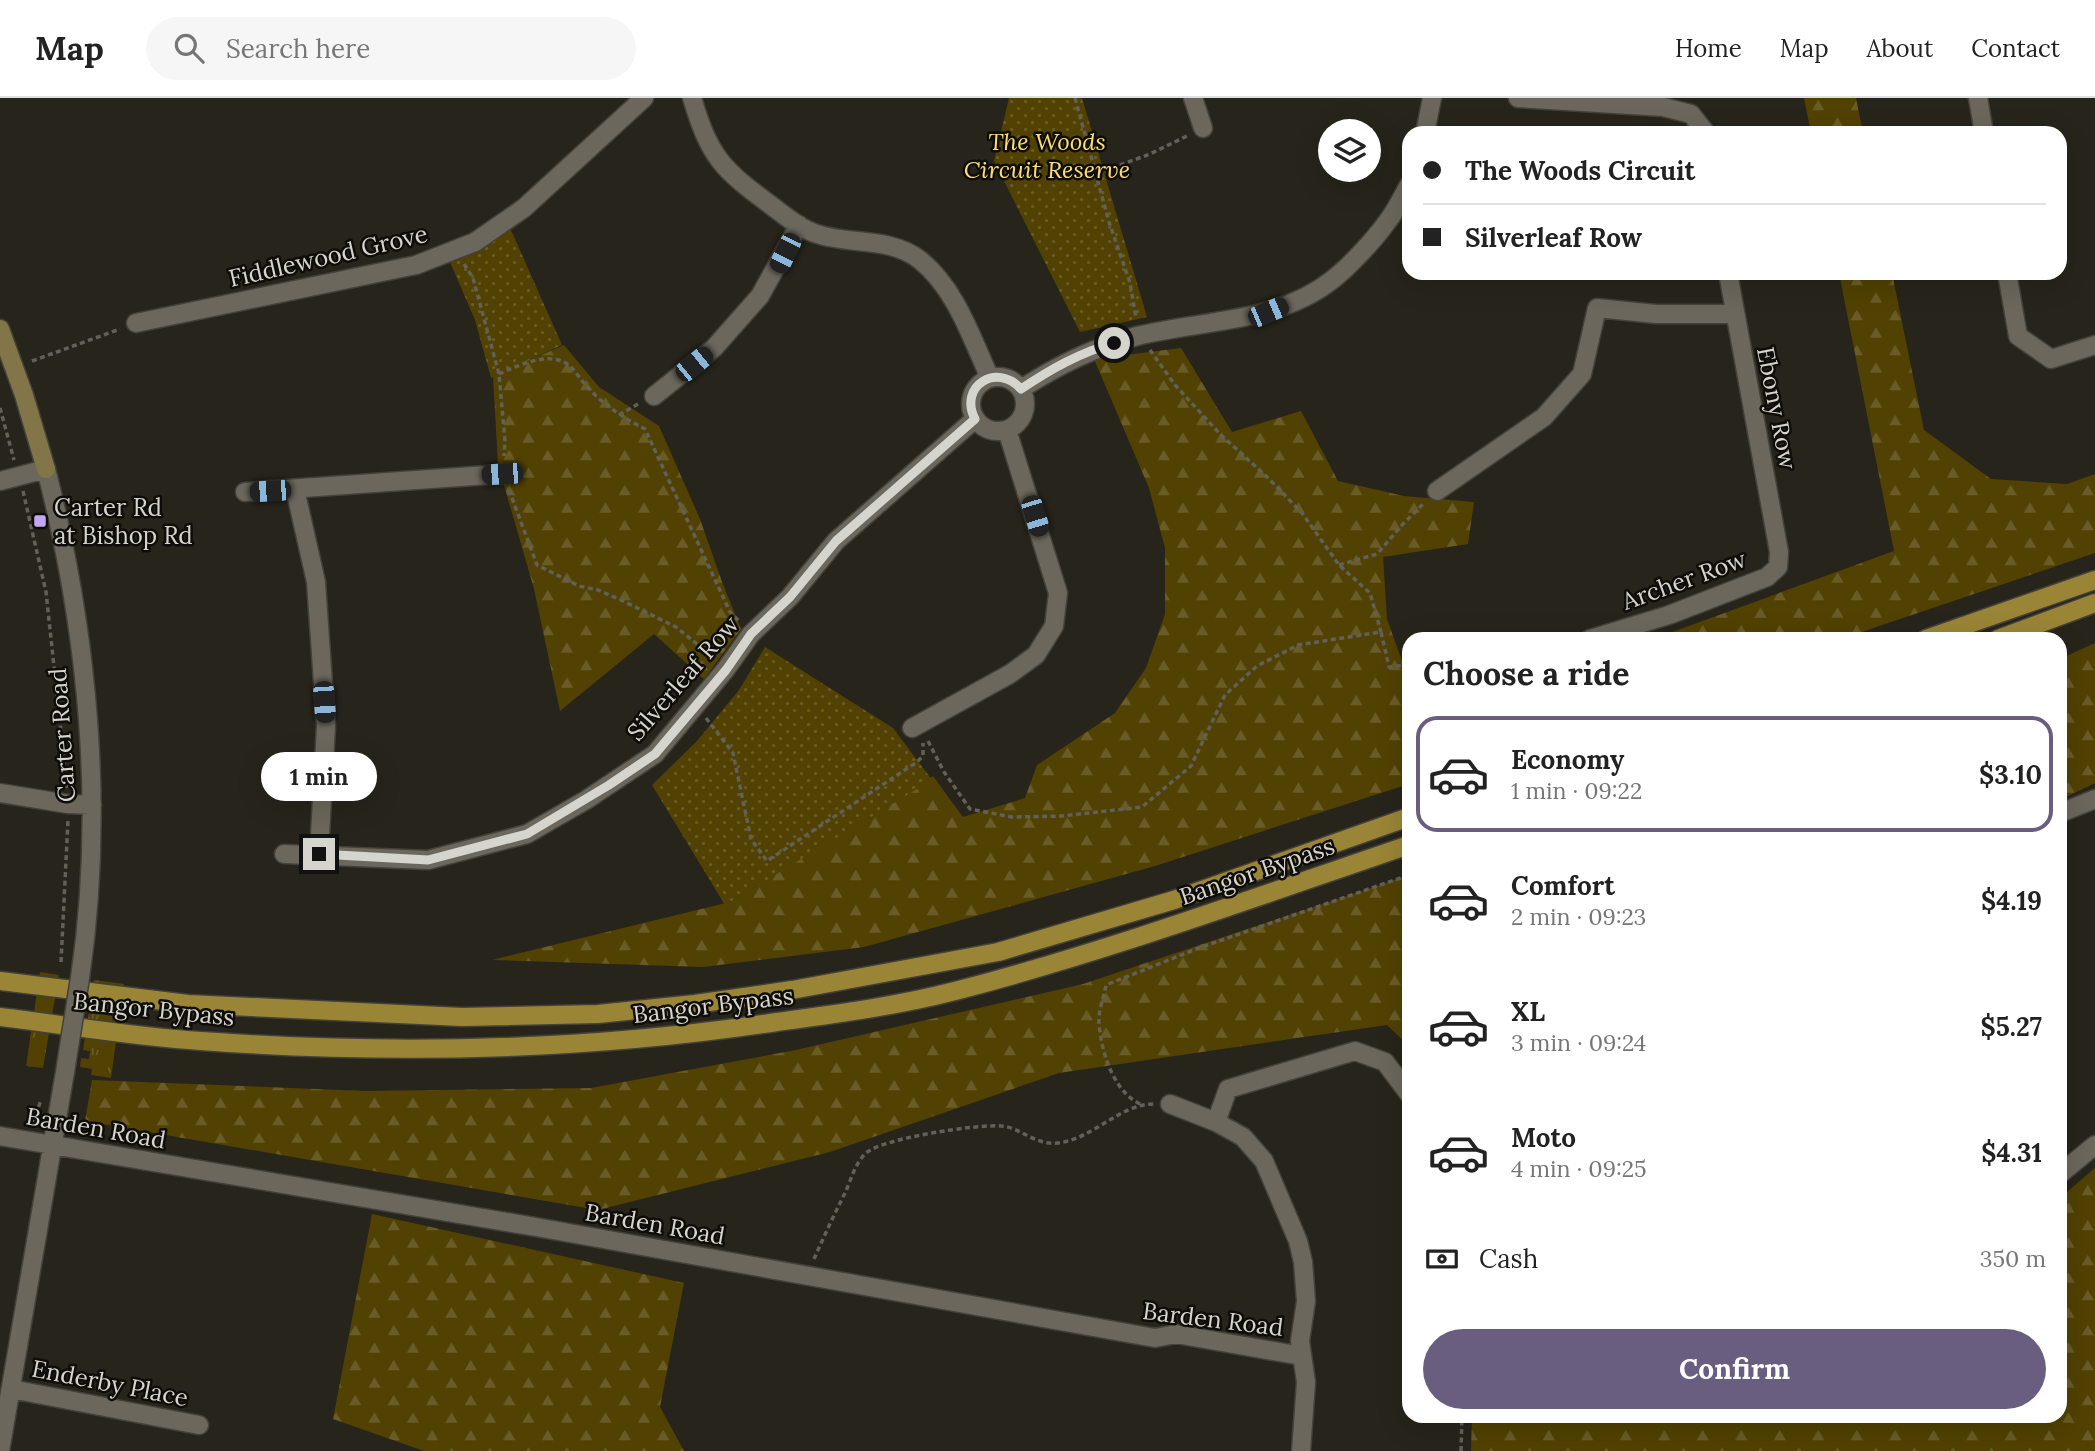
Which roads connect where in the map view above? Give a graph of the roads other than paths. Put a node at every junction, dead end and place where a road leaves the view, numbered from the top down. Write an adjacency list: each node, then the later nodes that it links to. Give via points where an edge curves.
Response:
1 (644, 98): 17 (street, Fiddlewood Grove, via 524,208 455,251 416,265)
2 (692, 98): 13 (street, via 706,141 721,164)
3 (1193, 98): 11 (street)
4 (1432, 98): 8 (street)
5 (1518, 98): 7 (street)
6 (1978, 98): 10 (street)
7 (1664, 103): 9 (street, via 1691,114)
8 (1426, 126)
9 (1700, 126)
10 (1982, 126)
11 (1203, 128)
12 (1402, 197): 21 (street, via 1387,222 1332,280 1305,296 1268,312 1139,335 1088,351)
13 (799, 225): 20 (street, via 816,234 892,246 917,257 951,295); 22 (street, via 760,296 714,348)
14 (1729, 280): 16 (street, Ebony Row)
15 (2008, 280): 19 (street, via 2018,336 2051,359)
16 (1734, 314): 29 (street, via 1597,308 1582,374 1575,383 1544,417); 31 (street, Ebony Row)
17 (136, 323)
18 (0, 329): 25 (street, Carter Road)
19 (2095, 345)
20 (990, 378): 21 (street, via 1007,378); 23 (street, via 974,391 970,405)
21 (1021, 389): 24 (street, via 1026,402 1023,416)
22 (654, 396)
23 (975, 419): 24 (street, via 989,430); 46 (street, Silverleaf Row, via 836,541 790,597 751,634 655,754 586,800 527,834 428,860)
24 (1007, 430): 38 (street, via 1058,593 1054,626 1036,655 1010,674)
25 (46, 469): 27 (street); 41 (street, Carter Road, via 80,637)
26 (502, 474): 28 (street)
27 (0, 481)
28 (295, 489): 30 (street); 46 (street, via 316,582 325,713)
29 (1437, 491)
30 (245, 492)
31 (1779, 552): 34 (street, Archer Row, via 1778,567 1767,577)
32 (2095, 580): 35 (main road)
33 (2088, 606): 36 (main road); 37 (main road)
34 (1613, 632)
35 (1946, 632)
36 (2017, 632)
37 (2039, 632)
38 (916, 725)
39 (0, 793): 41 (street)
40 (2095, 799): 42 (street)
41 (92, 805): 54 (street, Carter Road, bridge, via 87,923)
42 (2067, 810)
43 (1402, 819): 47 (main road, Bangor Bypass, via 1174,900 998,953 695,1004 598,1014 463,1017 188,1004)
44 (1402, 847): 48 (main road, Bangor Bypass, via 1131,940 953,992 656,1039 387,1050 198,1041)
45 (284, 854): 46 (street, Silverleaf Row)
46 (319, 854)
47 (0, 981)
48 (0, 1017)
49 (1402, 1085): 51 (street, via 1385,1062 1355,1051 1228,1089)
50 (1170, 1104): 51 (street)
51 (1216, 1122): 56 (street, via 1243,1137 1264,1161 1291,1219 1305,1282)
52 (0, 1136): 54 (street, Barden Road)
53 (2095, 1145): 55 (street)
54 (52, 1146): 56 (street, Barden Road, via 1155,1338 1175,1334); 57 (street, Carter Road)
55 (2067, 1168)
56 (1301, 1356): 60 (street, via 1306,1382)
57 (11, 1389): 58 (street, Enderby Place); 59 (street, Carter Road)
58 (199, 1425)
59 (0, 1451)
60 (1301, 1451)

